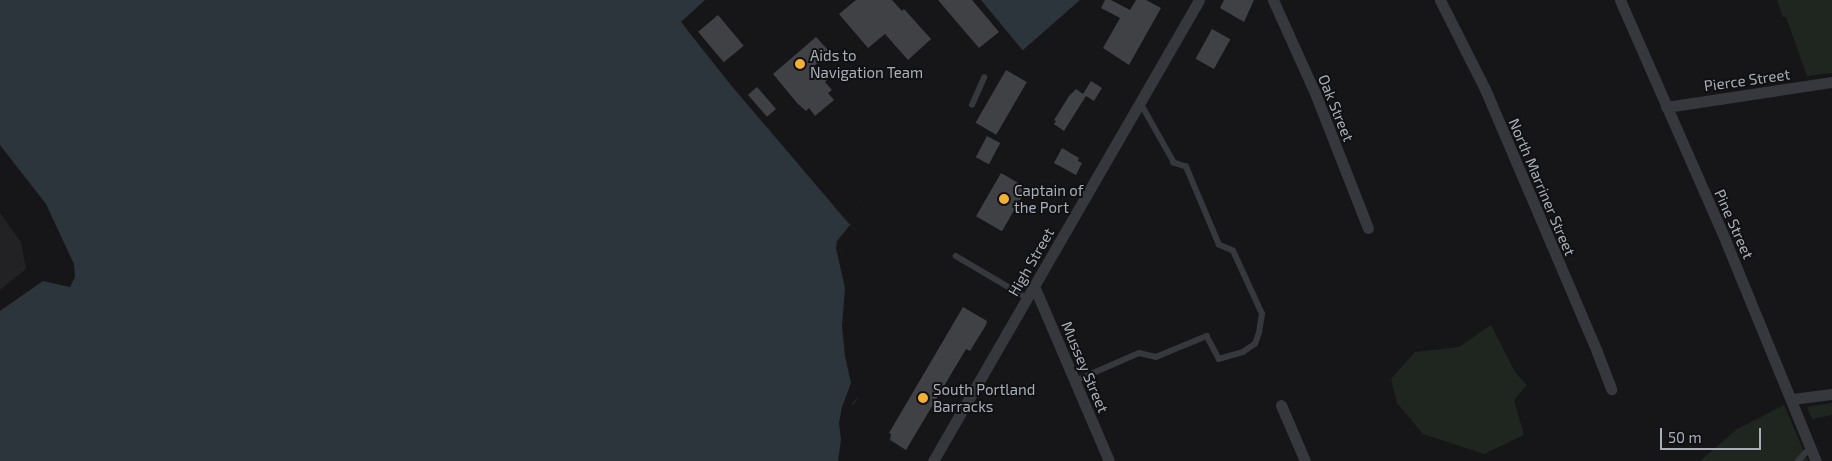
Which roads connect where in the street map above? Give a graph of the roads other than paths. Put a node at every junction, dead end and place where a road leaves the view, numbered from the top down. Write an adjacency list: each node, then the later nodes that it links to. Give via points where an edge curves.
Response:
1 (1199, 0): 7 (street, High Street)
2 (1273, 0): 10 (street, Oak Street, via 1315,93)
3 (1440, 0): 15 (street, North Marriner Street, via 1486,89)
4 (1620, 0): 9 (street, Pine Street)
5 (984, 78): 8 (lane)
6 (1832, 82): 9 (street, Pierce Street)
7 (1140, 103): 12 (street, High Street); 14 (lane, via 1174,163 1186,167 1219,246 1233,251 1262,314 1259,333 1255,344 1243,352 1219,359 1207,336 1156,357 1139,353)
8 (972, 105)
9 (1666, 107): 17 (street, Pine Street)
10 (1368, 228)
11 (956, 256): 13 (lane)
12 (1034, 286): 13 (street, High Street); 14 (street, Mussey Street)
13 (1027, 298): 20 (street, High Street)
14 (1075, 381): 21 (street, Mussey Street)
15 (1611, 389)
16 (1832, 394): 17 (street)
17 (1792, 399): 19 (street, Pine Street)
18 (1281, 405): 22 (street)
19 (1811, 446): 23 (lane); 24 (street, Pine Street)
20 (933, 461)
21 (1109, 461)
22 (1305, 461)
23 (1798, 461)
24 (1816, 461)

